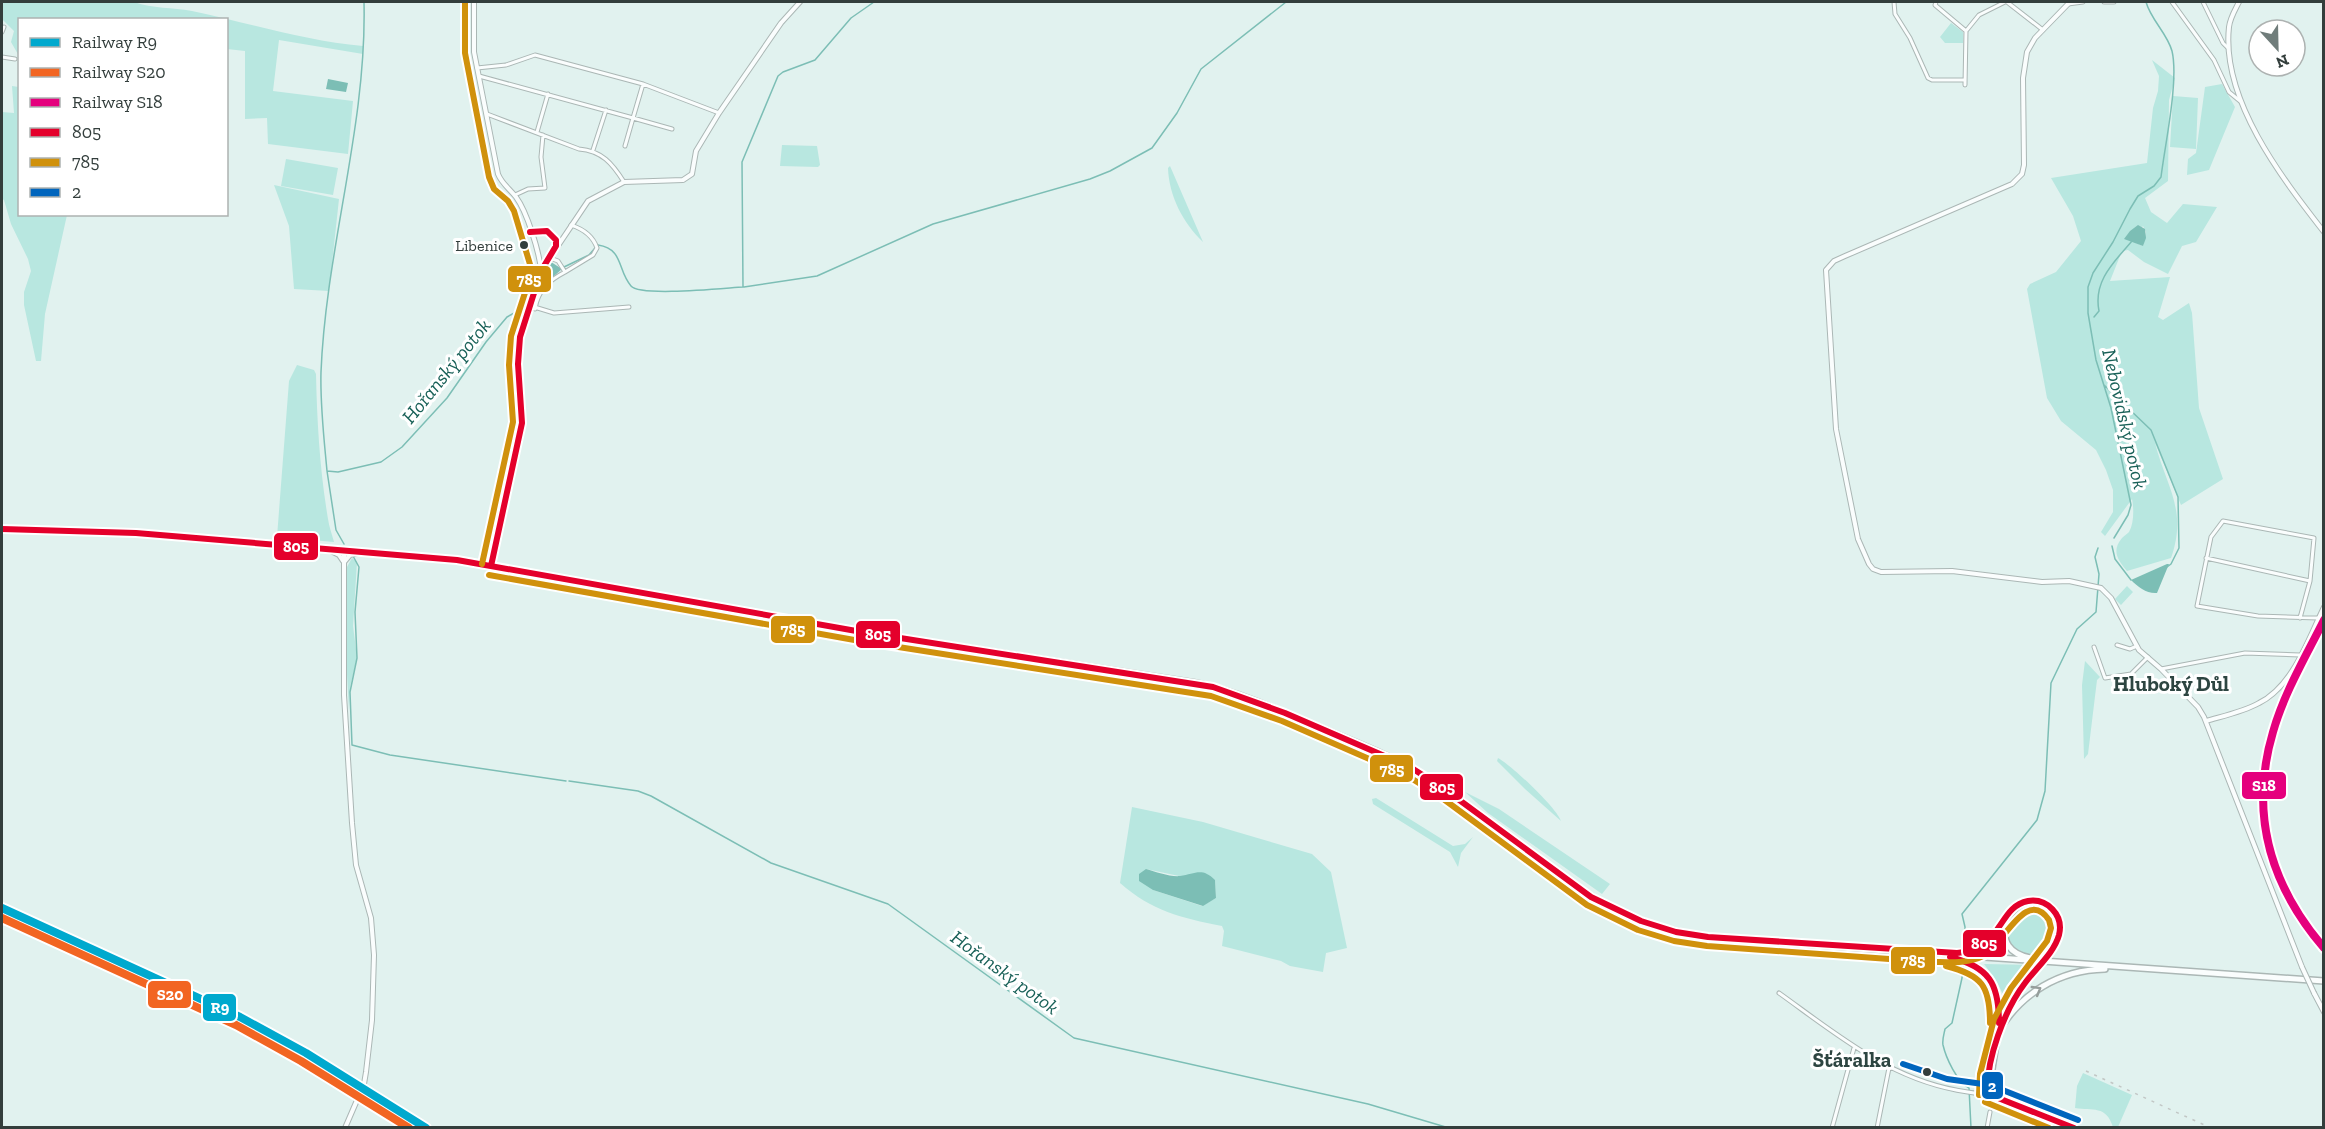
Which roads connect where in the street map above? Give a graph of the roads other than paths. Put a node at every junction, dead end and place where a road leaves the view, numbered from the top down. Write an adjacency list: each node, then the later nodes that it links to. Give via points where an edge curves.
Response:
1 (474, 2): 20 (street)
2 (800, 2): 26 (street, via 781,22)
3 (1894, 2): 15 (street, via 1895,14 1932,80 1965,82)
4 (1936, 2): 15 (street)
5 (2006, 2): 14 (street); 15 (street, via 1978,15)
6 (2083, 2): 12 (street)
7 (2104, 2): 8 (street)
8 (2114, 2)
9 (2172, 2): 24 (street, via 2214,60 2229,92)
10 (2203, 2): 17 (street)
11 (2239, 2): 17 (street, via 2229,26)
12 (2069, 3): 14 (street)
13 (4, 27): 16 (street)
14 (2043, 30): 59 (street, via 2025,60 2024,165 2019,179 1834,261 1826,270 1836,429 1858,539 1873,569 1888,573 1952,571 2095,586 2111,598)
15 (1966, 31)
16 (2, 32)
17 (2229, 50): 24 (street)
18 (2, 57): 19 (street)
19 (15, 59)
20 (477, 68): 21 (street); 22 (street, via 506,65 535,55)
21 (479, 76): 23 (street); 27 (street)
22 (643, 84): 26 (street); 28 (street)
23 (548, 94): 25 (street); 30 (street)
24 (2240, 101): 38 (street, via 2278,172)
25 (606, 110): 28 (street); 33 (street)
26 (718, 113): 34 (street, via 699,145 690,176 683,180)
27 (487, 114): 30 (street); 35 (street, via 499,176)
28 (633, 118): 29 (street); 32 (street)
29 (672, 129)
30 (537, 132): 31 (street)
31 (543, 135): 33 (street, via 579,149); 35 (street, via 545,188)
32 (625, 146)
33 (593, 150): 34 (street, via 608,159)
34 (624, 182): 36 (street, via 588,201)
35 (515, 195): 37 (street)
36 (571, 225): 39 (street); 42 (street, via 583,229 597,248 593,255)
37 (531, 232): 39 (street, via 547,231 556,240); 41 (street)
38 (2324, 232)
39 (556, 246): 40 (street)
40 (550, 258): 41 (street); 42 (street, via 558,261)
41 (541, 271): 43 (street)
42 (565, 272): 43 (street, via 542,288)
43 (533, 306): 44 (street, via 545,312 564,313); 45 (street)
44 (629, 307)
45 (522, 330): 46 (street); 46 (street, via 510,339)
46 (518, 351): 53 (street, via 522,423)
47 (2, 529): 48 (main road, via 136,533)
48 (315, 546): 49 (main road); 52 (street, via 337,553)
49 (344, 549): 50 (main road); 52 (street)
50 (371, 551): 52 (street, via 350,555); 53 (main road)
51 (2206, 558): 54 (street); 54 (street, via 2211,537 2223,521 2314,538); 56 (street, via 2197,606)
52 (344, 565): 78 (street, via 344,694 352,823 356,865 371,918 374,955 372,1020 364,1084)
53 (491, 566): 66 (main road, via 862,632 1213,687 1296,717 1410,767 1584,892 1641,921 1708,937)
54 (2310, 581): 56 (street)
55 (2324, 607): 57 (street)
56 (2300, 618): 57 (street)
57 (2318, 618): 61 (street)
58 (2117, 645): 59 (street, via 2131,649)
59 (2136, 646): 62 (street)
60 (2094, 647): 62 (street, via 2108,679 2131,674)
61 (2300, 655): 63 (street, via 2245,653); 64 (street, via 2292,672 2266,699)
62 (2148, 657): 63 (street)
63 (2161, 669): 64 (street, via 2198,707)
64 (2206, 722): 72 (street, bridge, via 2302,967)
65 (2007, 917): 67 (main road, via 1990,940); 68 (main road, via 2004,936 2011,950); 73 (main road, bridge, via 2016,906 2038,901 2048,904 2060,926 2051,950 2008,1008)
66 (1960, 956): 67 (main road); 67 (main road)
67 (1968, 956): 68 (main road); 73 (main road, via 1996,990)
68 (2050, 962): 69 (main road)
69 (2134, 968): 70 (main road); 73 (main road, one-way to 69, via 2020,1002 2059,978 2089,970)
70 (2324, 981)
71 (1779, 993): 74 (street)
72 (2324, 1012)
73 (1998, 1032): 76 (main road)
74 (1855, 1047): 75 (street); 79 (street)
75 (1889, 1068): 76 (street, via 1915,1080); 80 (street)
76 (1988, 1094): 82 (street)
77 (1990, 1112): 81 (street)
78 (345, 1128)
79 (1832, 1128)
80 (1877, 1128)
81 (1987, 1128)
82 (2075, 1128)

